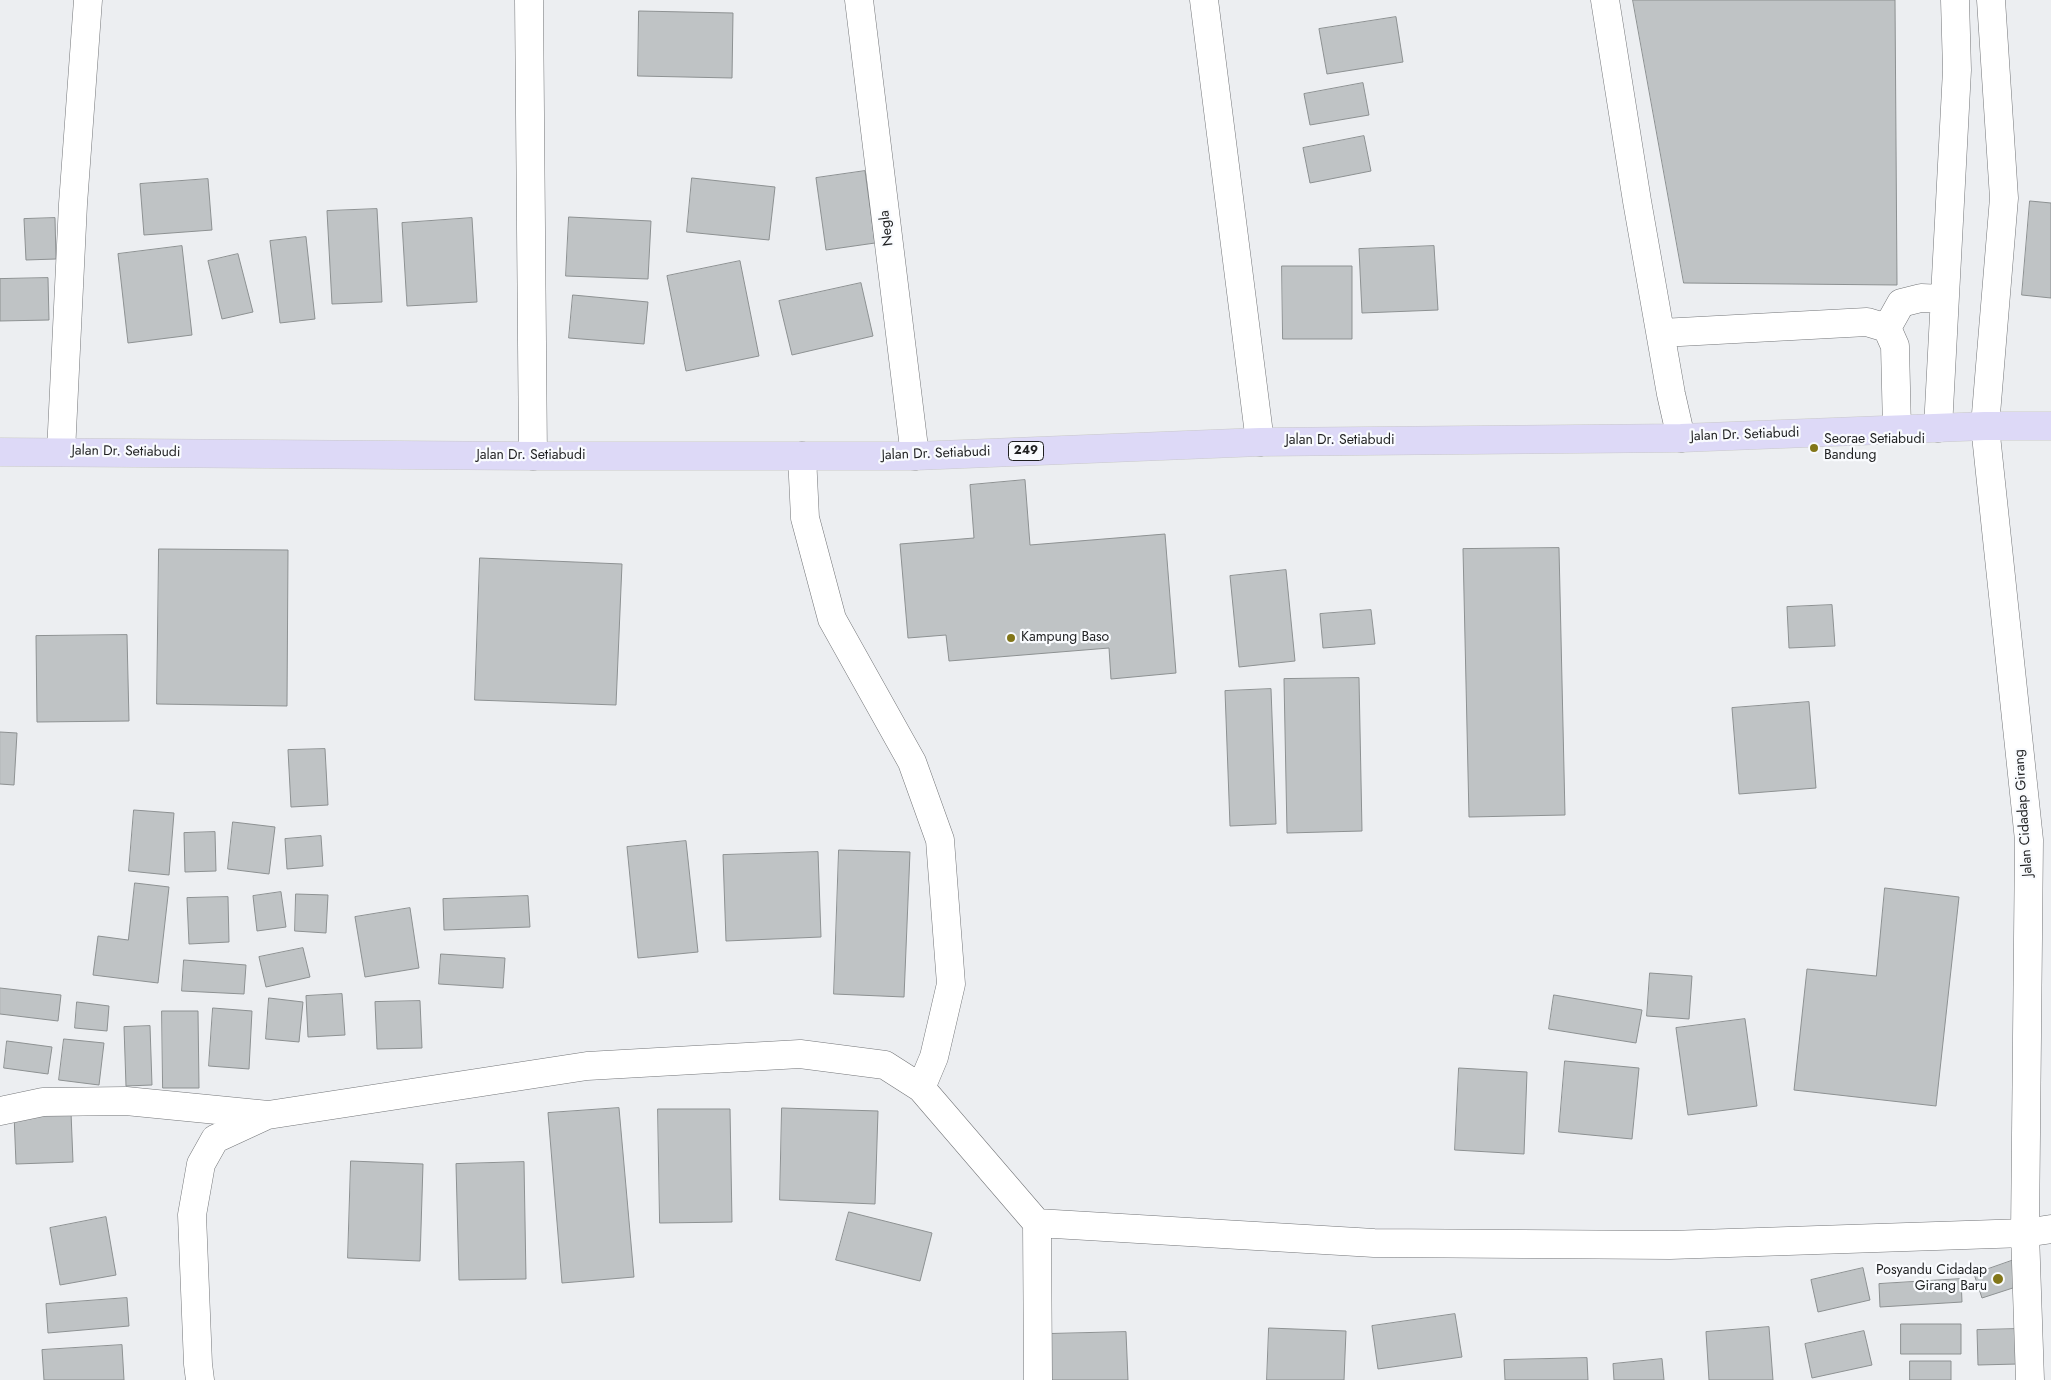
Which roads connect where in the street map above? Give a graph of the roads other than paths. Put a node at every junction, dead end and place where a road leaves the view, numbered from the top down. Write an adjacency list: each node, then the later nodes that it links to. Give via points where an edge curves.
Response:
1 (88, 0): 18 (street, via 73,204)
2 (529, 0): 19 (street)
3 (859, 0): 21 (street, Negla)
4 (1204, 0): 16 (street)
5 (1605, 0): 10 (street, via 1636,201)
6 (1956, 0): 8 (street, via 1957,70)
7 (1991, 0): 11 (street, Jalan Cidadap Girang, via 2004,198)
8 (1944, 299): 9 (street, via 1921,298 1901,303); 13 (street)
9 (1887, 328): 10 (street, via 1867,322); 14 (street, via 1896,346)
10 (1661, 333): 15 (street)
11 (1985, 426): 12 (main road, Jalan Dr. Setiabudi / 249); 13 (main road, Jalan Dr. Setiabudi / 249); 27 (street, Jalan Cidadap Girang, via 2029,840)
12 (2051, 426)
13 (1938, 428): 14 (main road, Jalan Dr. Setiabudi / 249)
14 (1897, 429): 15 (main road, Jalan Dr. Setiabudi / 249)
15 (1681, 438): 16 (main road, Jalan Dr. Setiabudi / 249)
16 (1260, 442): 21 (main road, Jalan Dr. Setiabudi / 249)
17 (0, 452): 18 (main road, Jalan Dr. Setiabudi / 249)
18 (61, 452): 19 (main road, Jalan Dr. Setiabudi / 249)
19 (533, 456): 20 (main road, Jalan Dr. Setiabudi / 249)
20 (802, 456): 21 (main road, Jalan Dr. Setiabudi / 249); 22 (street, via 805,518 832,619 912,762 940,840 950,984 934,1057)
21 (915, 456)
22 (920, 1088): 24 (street, via 886,1065 800,1054 587,1066); 25 (street)
23 (0, 1111): 24 (street, via 42,1102 126,1101)
24 (268, 1115): 28 (street, via 215,1139 202,1164 192,1215)
25 (1036, 1222): 27 (street, via 1403,1243 1670,1245); 29 (street)
26 (2051, 1229): 27 (street)
27 (2024, 1233): 30 (street, Jalan Cidadap Girang)
28 (200, 1380)
29 (1038, 1380)
30 (2030, 1380)

